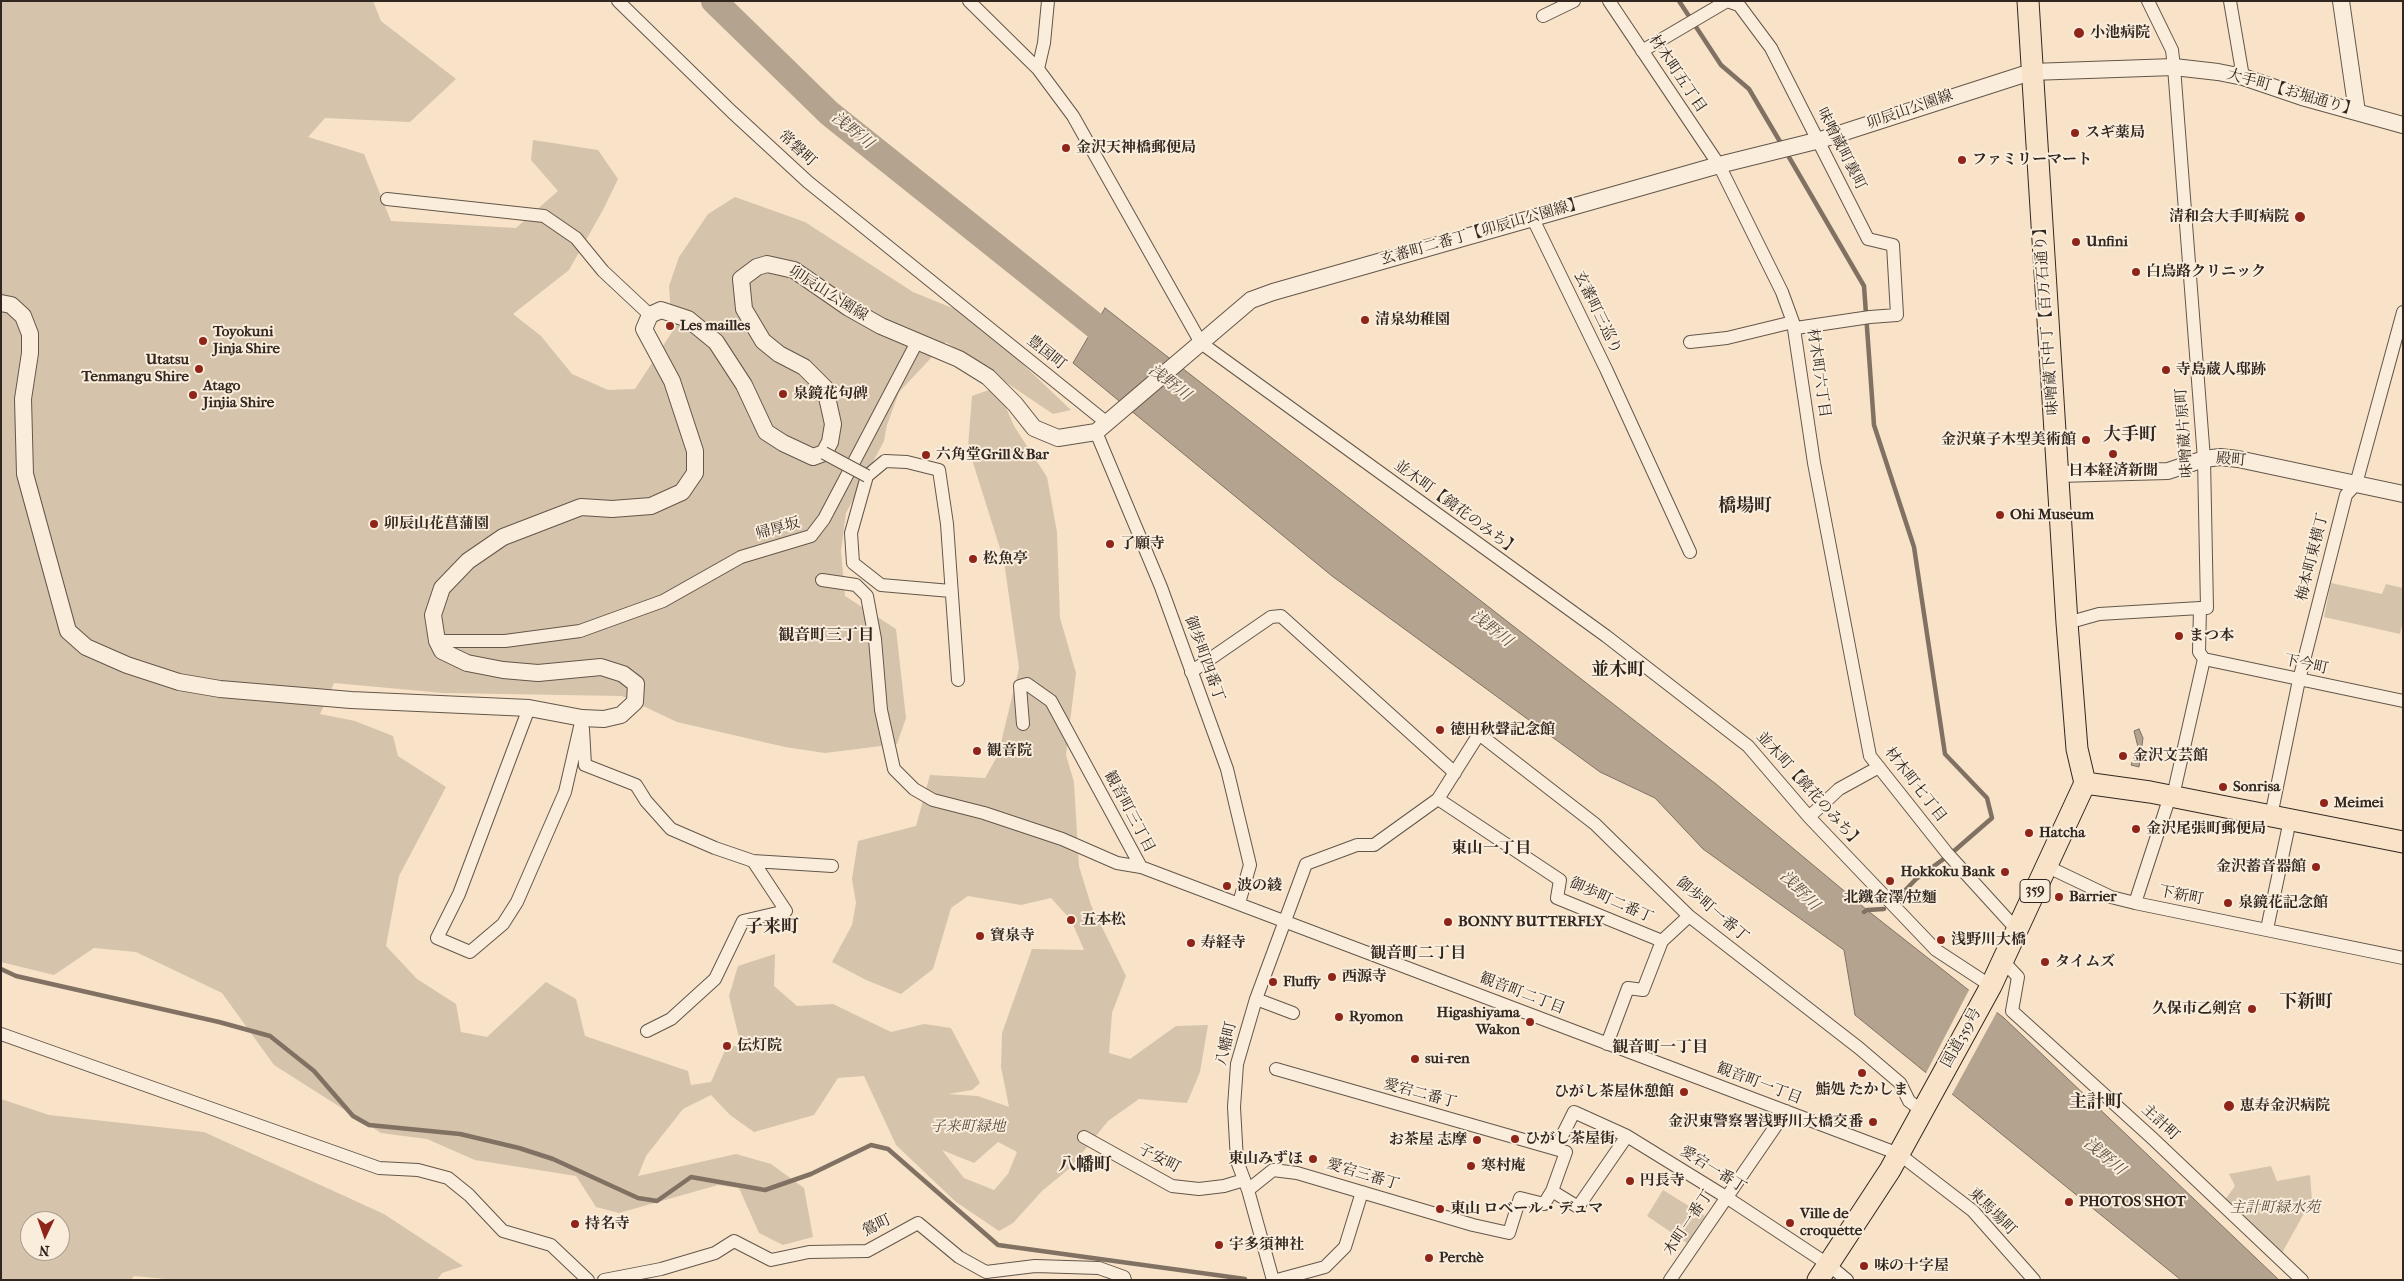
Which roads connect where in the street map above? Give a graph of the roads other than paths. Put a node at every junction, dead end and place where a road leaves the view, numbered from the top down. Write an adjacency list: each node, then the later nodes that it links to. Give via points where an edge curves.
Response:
1 (618, 1): 25 (street, 常磐町, via 808,182)
2 (969, 1): 14 (street, 並木町【鏡花のみち】)
3 (1048, 1): 14 (street)
4 (1574, 1): 11 (street)
5 (1609, 1): 12 (street, 材木町五丁目)
6 (1727, 1): 12 (street); 19 (street, 味噌蔵町裏町, via 1739,4 1771,48)
7 (2028, 1): 15 (highway, 味噌蔵下中丁【百万石通り】)
8 (2148, 1): 13 (street, 味噌蔵片原町, via 2172,50)
9 (2230, 1): 16 (street)
10 (2341, 1): 17 (street)
11 (1543, 16)
12 (1642, 51): 21 (street, 材木町五丁目)
13 (2174, 67): 15 (street, 大手町【お堀通り】); 16 (street, 大手町【お堀通り】); 34 (street, 味噌蔵片原町)
14 (1038, 69): 31 (street, 並木町【鏡花のみち】, via 1074,116 1102,164)
15 (2031, 72): 19 (street, 卯辰山公園線); 35 (highway, 味噌蔵下中丁【百万石通り】)
16 (2243, 77): 17 (street, 大手町【お堀通り】)
17 (2357, 112): 18 (street, 大手町【お堀通り】)
18 (2403, 125)
19 (1820, 140): 20 (street, 卯辰山公園線); 28 (street, 味噌蔵町裏町, via 1868,239 1893,245 1897,315)
20 (1783, 149): 21 (street, 玄蕃町二番丁【卯辰山公園線】)
21 (1719, 165): 23 (street, 玄蕃町二番丁【卯辰山公園線】); 28 (street, 材木町六丁目)
22 (387, 199): 26 (street, via 544,216 576,238 603,272)
23 (1532, 217): 31 (street, 玄蕃町二番丁【卯辰山公園線】, via 1251,300); 39 (street, 玄蕃町三巡り)
24 (1, 303): 51 (street, via 11,305 23,316 30,334 23,399 25,474 68,631 86,647 179,682 220,689 351,700)
25 (964, 310): 32 (street, 豊国町)
26 (650, 315): 33 (street, via 661,310 688,319 716,342 744,385 766,432 813,457); 45 (street, via 644,329 672,381 695,451 695,473 682,492 651,506 581,507 503,538 468,561 442,588 433,616)
27 (2402, 315): 37 (street, 梅本町東横丁)
28 (1795, 325): 30 (street); 40 (street, 材木町六丁目, via 1814,463)
29 (917, 342): 32 (street, 卯辰山公園線, via 959,358 988,378 1034,428 1058,438); 33 (street, 卯辰山公園線, via 849,308 794,270 767,264 741,279 744,309 762,341 804,367 825,388 833,424); 45 (street, 帰厚坂, via 824,520 811,536 741,556 663,600 580,630 506,641)
30 (1690, 342)
31 (1195, 347): 32 (street, 玄蕃町二番丁【卯辰山公園線】); 59 (street, 並木町【鏡花のみち】, via 1674,686 1748,746)
32 (1106, 424): 47 (street, 御歩町四番丁)
33 (824, 453): 36 (street, bridge)
34 (2204, 459): 35 (street, 殿町, via 2168,471); 37 (street, 殿町, via 2238,459); 43 (street, 味噌蔵片原町, via 2207,608)
35 (2058, 474): 44 (highway, 味噌蔵下中丁【百万石通り】)
36 (867, 476): 42 (street, via 851,533 853,563 880,586); 42 (street, via 885,461 907,462 939,470 947,524)
37 (2356, 484): 38 (street, 殿町); 49 (street, 梅本町東横丁, via 2346,494)
38 (2403, 494)
39 (1690, 552)
40 (1835, 571): 54 (street, 材木町七丁目, via 1870,756)
41 (822, 580): 65 (street, via 856,585 867,596 888,745 894,769 914,789 933,800 1062,838 1117,864)
42 (951, 591): 48 (street)
43 (2200, 608): 44 (street, via 2099,614); 46 (street, 味噌蔵片原町, via 2198,652)
44 (2066, 623): 56 (highway, 味噌蔵下中丁【百万石通り】, via 2077,749)
45 (437, 641): 52 (street, via 442,651 467,663 538,672 601,668 623,674 636,684 635,702 621,715)
46 (2204, 659): 49 (street, 下今町); 57 (street, 味噌蔵片原町)
47 (1191, 672): 55 (street, via 1271,617 1281,616); 66 (street, 御歩町四番丁, via 1226,769 1250,865)
48 (958, 680)
49 (2299, 680): 50 (street, 下今町); 60 (street, 梅本町東横丁)
50 (2403, 700)
51 (529, 708): 52 (street); 52 (street, via 459,894 437,938 470,952 503,924 517,902 565,792)
52 (582, 720): 62 (street, via 585,765 636,784 646,801 671,829)
53 (1023, 724): 65 (street, 観音町三丁目, via 1020,686 1027,684 1051,701)
54 (1879, 767): 59 (street, via 1839,790); 71 (street, 材木町七丁目, via 1947,853)
55 (1455, 773): 58 (street); 68 (street, 御歩町一番丁, via 1479,734 1595,824)
56 (2085, 784): 57 (highway); 64 (highway, 国道359号 / 359)
57 (2171, 796): 60 (highway); 67 (street, 味噌蔵片原町)
58 (1438, 799): 69 (street, 八幡町, via 1374,845 1356,845 1306,864); 72 (street, 御歩町二番丁, via 1560,880 1557,898)
59 (1809, 817): 75 (street, 並木町【鏡花のみち】, via 1936,950)
60 (2281, 818): 61 (highway); 70 (street, 梅本町東横丁)
61 (2403, 842)
62 (752, 861): 63 (street); 78 (street, via 786,911 743,921 716,979 671,1019)
63 (832, 866)
64 (2046, 866): 67 (street, 下新町, via 2111,897); 71 (highway, 国道359号 / 359)
65 (1141, 867): 66 (street, 観音町三丁目)
66 (1239, 903): 69 (street, 観音町三丁目)
67 (2135, 903): 70 (street, 下新町)
68 (1688, 916): 72 (street); 82 (street, 御歩町一番丁, via 1859,1048 1900,1083 1909,1101)
69 (1286, 920): 76 (street, 八幡町); 80 (street, 観音町二丁目)
70 (2268, 929): 73 (street, 下新町)
71 (2018, 930): 74 (highway, 国道359号 / 359)
72 (1662, 941): 80 (street, via 1643,990 1628,988)
73 (2403, 958)
74 (2004, 962): 75 (highway, 国道359号 / 359); 101 (street, 主計町, via 2018,977 2012,1011)
75 (1988, 992): 82 (highway, 国道359号 / 359)
76 (1256, 999): 77 (street); 88 (street, 八幡町, via 1237,1064 1234,1108 1237,1161)
77 (1292, 1013)
78 (648, 1031)
79 (1, 1034): 93 (street, via 379,1168 418,1170 448,1178 503,1230 551,1245)
80 (1607, 1044): 83 (street, 観音町一丁目)
81 (1276, 1069): 86 (street, 愛宕二番丁)
82 (1924, 1107): 87 (highway, 国道359号 / 359)
83 (1786, 1111): 87 (street, 観音町一丁目); 91 (street, 木町一番丁)
84 (1627, 1136): 86 (street, 愛宕一番丁, via 1574,1112); 89 (street, via 1578,1207); 91 (street, 愛宕一番丁)
85 (1084, 1137): 88 (street, 子安町, via 1172,1186 1199,1189)
86 (1556, 1148): 89 (street, via 1566,1152)
87 (1899, 1154): 92 (highway, 国道359号 / 359); 100 (street, 東馬場町, via 1973,1211)
88 (1246, 1185): 90 (street, 愛宕三番丁, via 1273,1170 1280,1170); 96 (street, 八幡町)
89 (1552, 1191): 90 (street, 愛宕三番丁, via 1544,1204 1520,1198 1509,1233)
90 (1362, 1192): 97 (street, via 1345,1247 1325,1267)
91 (1726, 1197): 92 (street, 愛宕一番丁); 98 (street, 木町一番丁)
92 (1824, 1272): 99 (street, 愛宕一番丁)
93 (588, 1280)
94 (604, 1280): 95 (street, 鶯町, via 660,1269 714,1253 734,1241 771,1260 809,1252 867,1251 918,1223 959,1257 986,1272 1035,1266 1099,1268)
95 (1125, 1280)
96 (1273, 1280)
97 (1277, 1280)
98 (1670, 1280)
99 (1848, 1280)
100 (2034, 1280)
101 (2302, 1280)

